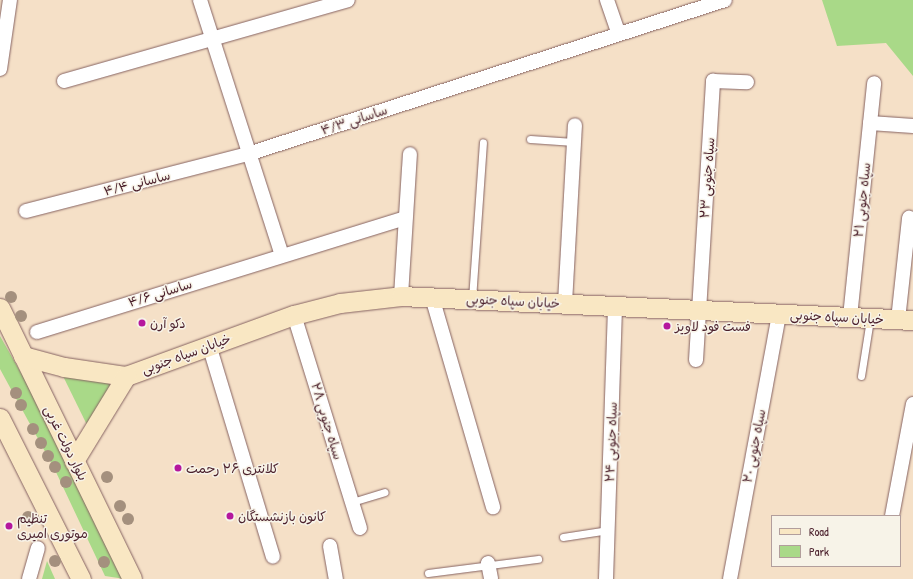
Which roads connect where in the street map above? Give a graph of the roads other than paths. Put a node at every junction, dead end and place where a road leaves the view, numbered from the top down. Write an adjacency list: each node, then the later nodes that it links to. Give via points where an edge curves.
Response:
1 (10, 0): 8 (street)
2 (200, 0): 7 (street)
3 (348, 0): 7 (street)
4 (607, 0): 6 (street)
5 (725, 0): 6 (street, ۴/۳ ساسانی)
6 (619, 34): 18 (street, ۴/۳ ساسانی)
7 (213, 40): 9 (street); 18 (street)
8 (0, 69)
9 (64, 81)
10 (747, 82): 30 (street, ۲۳ سپاه جنوبی, via 713,81)
11 (874, 83): 12 (street, ۲۱ سپاه جنوبی)
12 (870, 123): 14 (street); 33 (street, ۲۱ سپاه جنوبی)
13 (575, 125): 17 (street)
14 (913, 126)
15 (530, 139): 17 (lane)
16 (482, 142): 26 (lane)
17 (574, 142): 27 (street)
18 (248, 154): 20 (street, ۴/۴ ساسانی); 23 (street)
19 (410, 154): 21 (street)
20 (26, 211)
21 (404, 218): 23 (street, ۴/۶ ساسانی); 24 (street)
22 (909, 218): 35 (street)
23 (282, 255): 36 (street, ۴/۶ ساسانی)
24 (400, 296): 25 (street, خیابان سپاه جنوبی); 32 (street, خیابان سپاه جنوبی, via 340,303)
25 (432, 297): 26 (street, خیابان سپاه جنوبی); 47 (street)
26 (472, 299): 27 (street, خیابان سپاه جنوبی)
27 (565, 303): 28 (street, خیابان سپاه جنوبی)
28 (615, 306): 30 (street, خیابان سپاه جنوبی); 50 (street, ۲۴ سپاه جنوبی)
29 (0, 308): 38 (street, بلوار دولت غربی)
30 (698, 309): 31 (street, خیابان سپاه جنوبی); 39 (street)
31 (779, 314): 33 (street, خیابان سپاه جنوبی); 64 (street, ۲۰ سپاه جنوبی)
32 (294, 315): 37 (street, خیابان سپاه جنوبی); 46 (street, ۲۸ سپاه جنوبی)
33 (850, 317): 34 (street, خیابان سپاه جنوبی)
34 (870, 318): 35 (street, خیابان سپاه جنوبی); 41 (lane)
35 (906, 320)
36 (38, 332)
37 (209, 345): 40 (street, خیابان سپاه جنوبی); 54 (street)
38 (23, 356): 40 (street, via 64,367); 44 (street, بلوار دولت غربی)
39 (696, 360)
40 (126, 376): 44 (street)
41 (861, 376)
42 (913, 404): 48 (street)
43 (0, 418): 59 (street)
44 (74, 460): 60 (street, بلوار دولت غربی)
45 (385, 492): 46 (lane)
46 (352, 502): 49 (street, ۲۸ سپاه جنوبی)
47 (493, 507)
48 (892, 515)
49 (360, 528)
50 (608, 530): 51 (lane); 63 (street, ۲۴ سپاه جنوبی)
51 (563, 537)
52 (330, 546): 61 (street)
53 (38, 548): 58 (street)
54 (273, 557)
55 (538, 559): 56 (lane)
56 (488, 563): 57 (lane); 62 (street)
57 (428, 573)
58 (30, 579)
59 (81, 579)
60 (132, 579)
61 (336, 579)
62 (491, 579)
63 (606, 579)
64 (730, 579)

